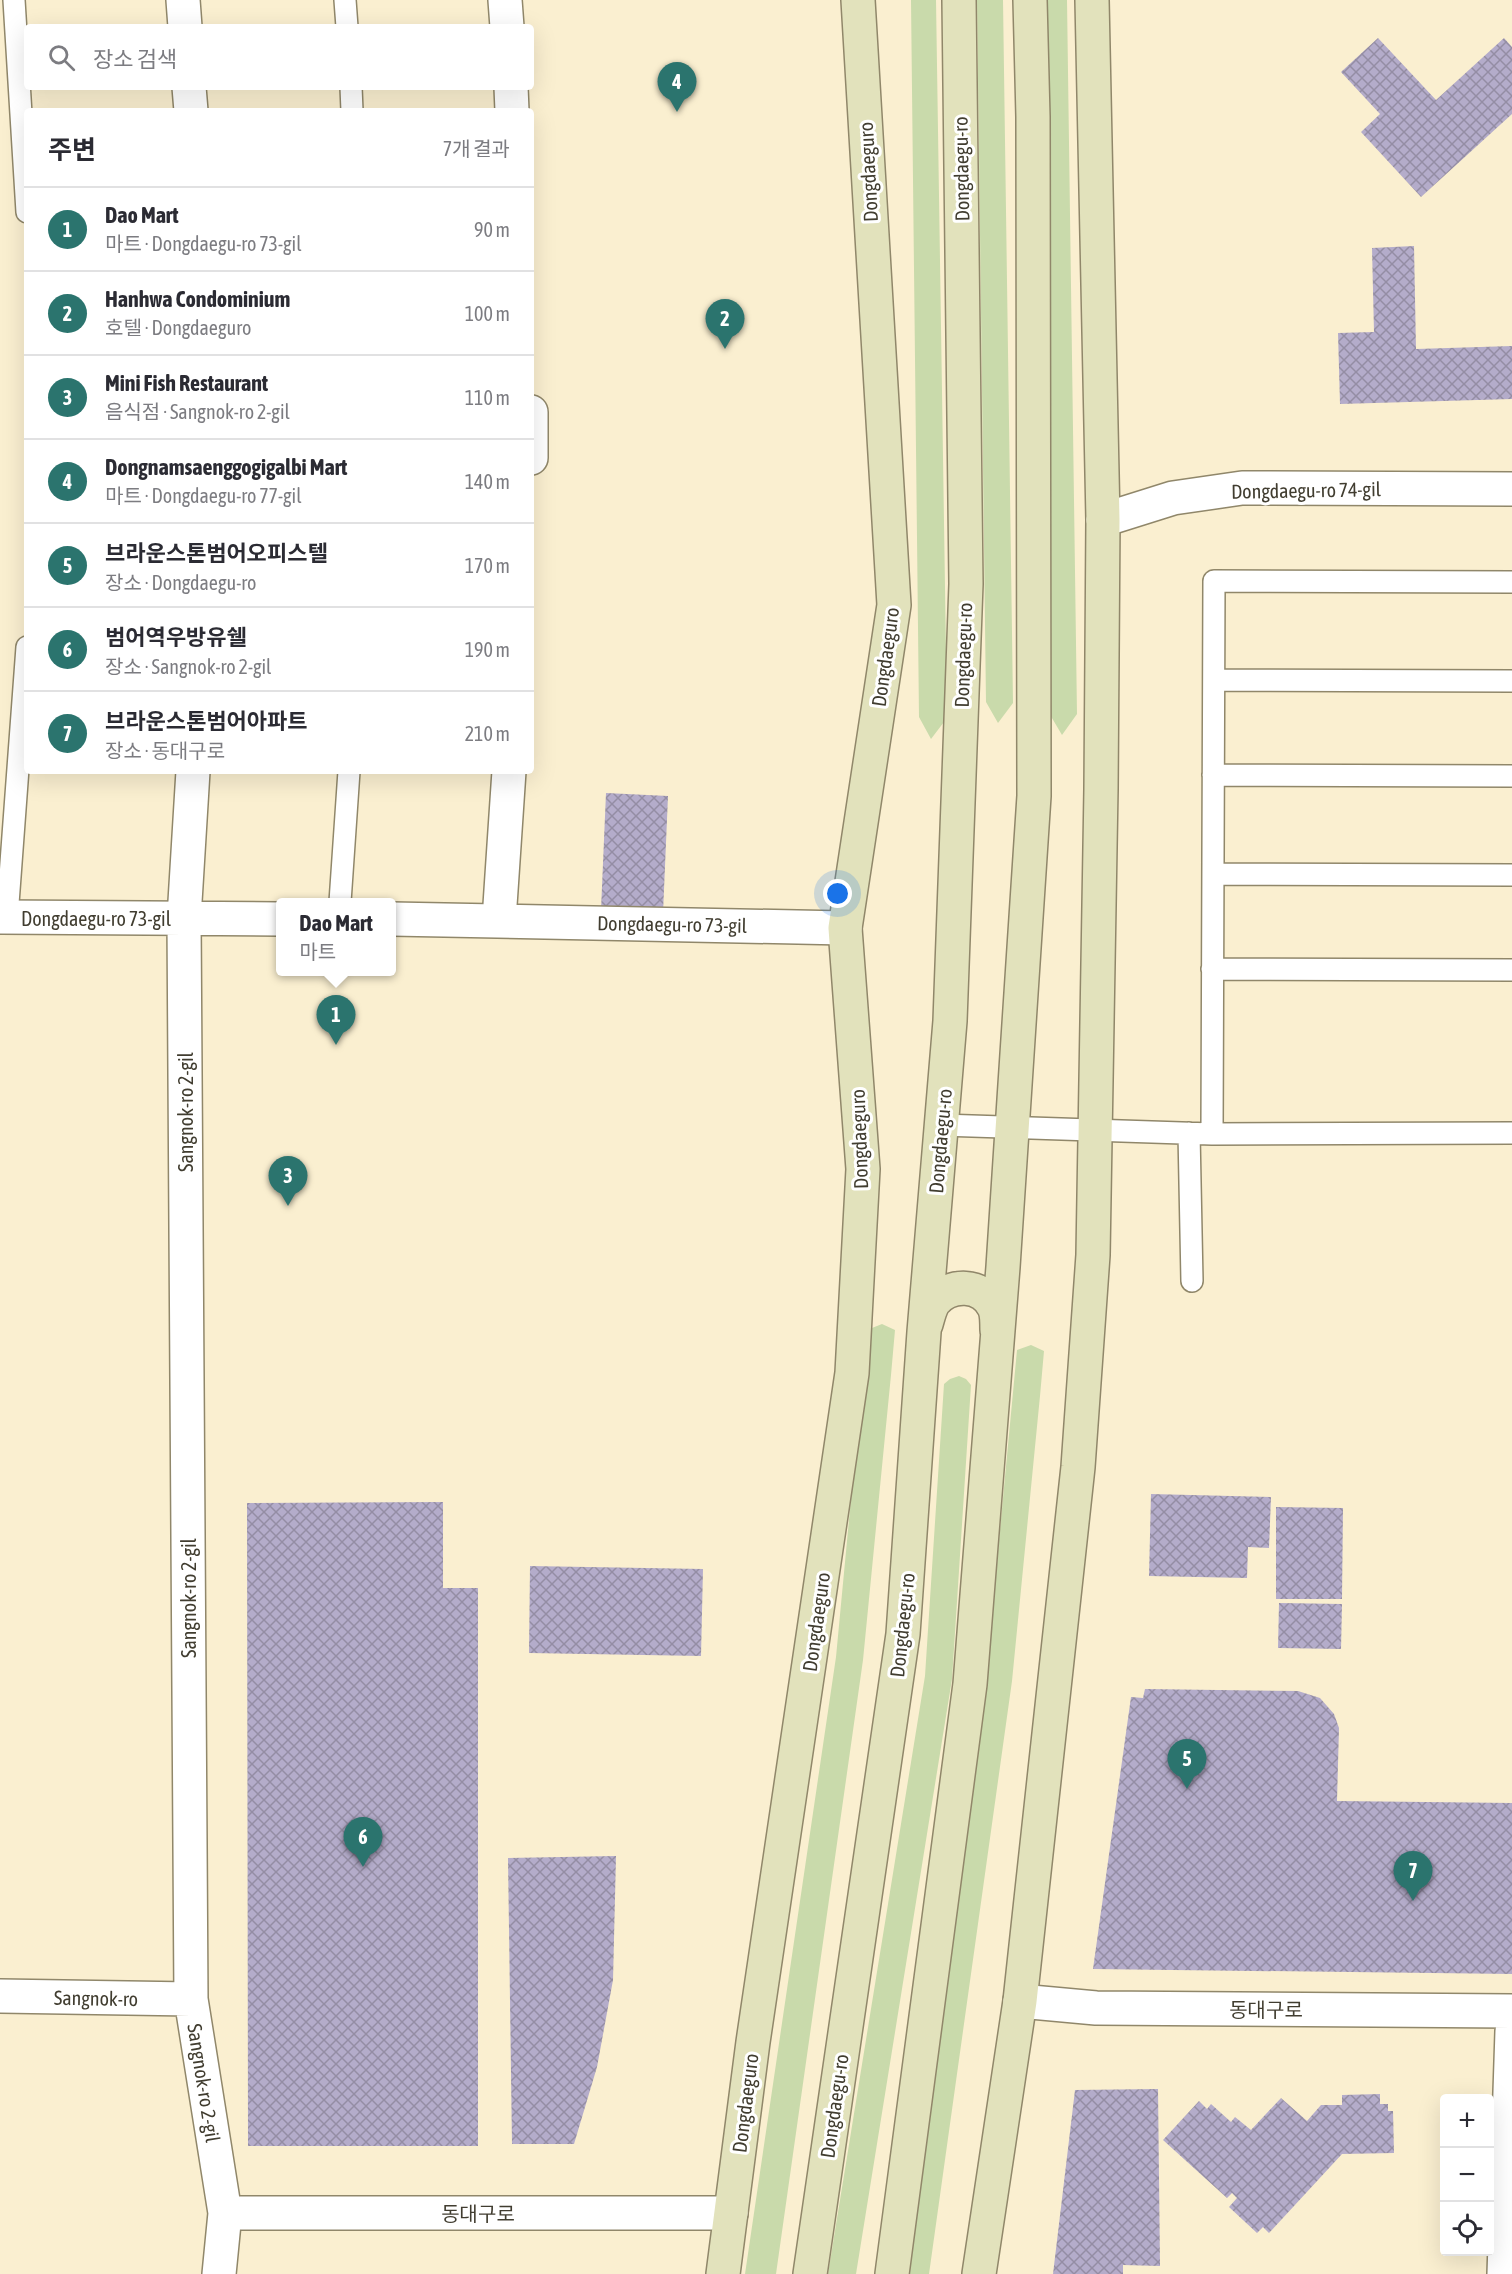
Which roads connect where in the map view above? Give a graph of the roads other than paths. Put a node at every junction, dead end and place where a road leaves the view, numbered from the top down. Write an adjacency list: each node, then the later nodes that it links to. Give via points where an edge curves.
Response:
1 (14, 0): 18 (lane)
2 (183, 0): 9 (street)
3 (345, 0): 10 (lane)
4 (505, 0): 11 (street)
5 (858, 0): 38 (main road, Dongdaeguro, via 894,605)
6 (959, 0): 41 (main road, Dongdaegu-ro, via 966,584 950,1020)
7 (1030, 0): 42 (main road, via 1034,795)
8 (1092, 0): 20 (main road)
9 (185, 24)
10 (347, 24)
11 (507, 24)
12 (189, 90): 15 (street)
13 (351, 90): 16 (lane)
14 (511, 90): 17 (street)
15 (191, 108)
16 (352, 108)
17 (512, 108)
18 (24, 163)
19 (1512, 489): 20 (street, Dongdaegu-ro 74-gil, via 1242,488 1173,498)
20 (1103, 520): 43 (main road)
21 (1512, 582): 22 (lane, via 1214,580)
22 (1214, 680): 23 (lane); 28 (lane)
23 (1512, 681)
24 (24, 682): 33 (lane, Dongdaegu-ro 73-gil)
25 (194, 774): 34 (street, Dongdaegu-ro 73-gil)
26 (349, 774): 32 (lane)
27 (509, 774): 37 (street)
28 (1213, 775): 29 (lane); 30 (lane)
29 (1512, 776)
30 (1213, 874): 31 (lane); 39 (lane)
31 (1512, 875)
32 (340, 898)
33 (4, 917): 34 (street, Dongdaegu-ro 73-gil)
34 (184, 918): 35 (street, Dongdaegu-ro 73-gil); 51 (street, Sangnok-ro 2-gil)
35 (276, 919)
36 (396, 919): 37 (street, Dongdaegu-ro 73-gil)
37 (499, 920): 38 (street, Dongdaegu-ro 73-gil)
38 (844, 928): 56 (main road, Dongdaeguro, via 863,1169 852,1373)
39 (1212, 969): 40 (lane); 46 (lane)
40 (1512, 970)
41 (941, 1125): 42 (lane); 48 (main road, Dongdaegu-ro)
42 (1012, 1128): 43 (lane); 49 (main road)
43 (1095, 1130): 44 (lane); 52 (main road, via 1093,1256 1078,1467)
44 (1189, 1133): 46 (lane); 47 (lane)
45 (1512, 1133): 46 (lane)
46 (1212, 1134)
47 (1192, 1281)
48 (924, 1332): 49 (main road, via 932,1305 939,1297 951,1290 971,1288 990,1300 996,1309); 59 (main road, Dongdaegu-ro, via 903,1634)
49 (998, 1344): 60 (main road, via 970,1684)
50 (0, 1996): 51 (street, Sangnok-ro)
51 (191, 1999): 55 (street, Sangnok-ro 2-gil)
52 (1020, 2001): 53 (street, 동대구로, via 1096,2008); 61 (main road)
53 (1512, 2011)
54 (1512, 2031): 62 (street)
55 (225, 2213): 56 (street, 동대구로); 57 (street, Sangnok-ro 2-gil)
56 (731, 2213): 58 (main road, Dongdaeguro)
57 (219, 2274)
58 (723, 2274)
59 (810, 2274)
60 (892, 2274)
61 (979, 2274)
62 (1504, 2274)

